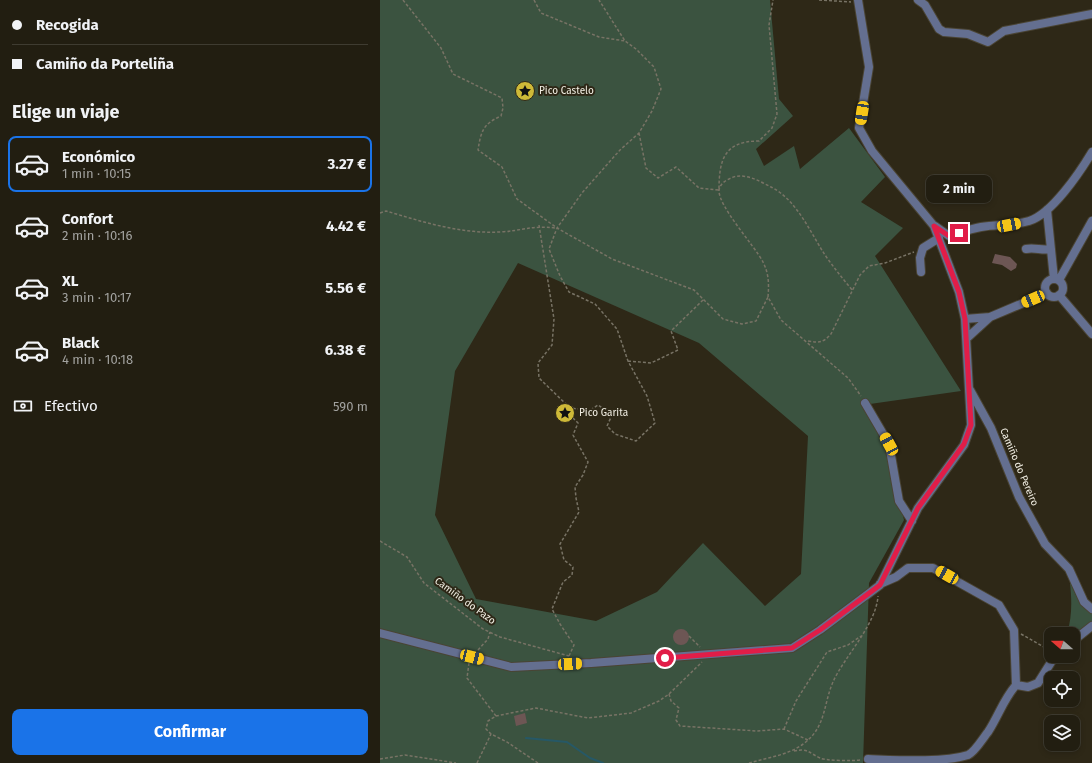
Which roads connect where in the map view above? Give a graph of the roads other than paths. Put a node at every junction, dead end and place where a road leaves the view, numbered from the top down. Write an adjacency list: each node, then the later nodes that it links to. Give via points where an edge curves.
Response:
1 (918, 0): 3 (street, via 925,5 938,28 944,32 968,34 988,42 1004,30)
2 (860, 1): 7 (street, via 869,67 859,128 872,151)
3 (1092, 14)
4 (1092, 152): 5 (street, via 1083,168)
5 (1047, 210): 7 (street, via 1031,220 981,227 949,236); 10 (street)
6 (1092, 221): 12 (street)
7 (934, 226): 8 (street)
8 (939, 238): 11 (street, via 923,248 920,258); 16 (street, via 959,292)
9 (1026, 249): 10 (street)
10 (1051, 249): 12 (street)
11 (922, 272)
12 (1057, 280): 13 (street, via 1047,282); 14 (street, via 1063,287)
13 (1047, 293): 14 (street, via 1054,296); 15 (street)
14 (1059, 294): 17 (street)
15 (990, 317): 16 (street); 18 (street)
16 (965, 319): 18 (street)
17 (1092, 334)
18 (967, 338): 19 (street)
19 (970, 388): 21 (street, via 971,425 964,444 918,508); 23 (street, Camiño do Pereiro, via 991,428 1018,496 1045,544 1069,569 1084,602)
20 (865, 403): 21 (street, via 889,444 899,501)
21 (912, 521): 22 (street)
22 (880, 585): 25 (street, via 792,648 709,655 570,660 511,667); 28 (street, via 908,568 934,568 999,605 1014,630)
23 (1092, 609)
24 (1092, 626): 26 (street)
25 (380, 633)
26 (1080, 635)
27 (1051, 663): 28 (street, via 1038,683 1028,688)
28 (1016, 685): 29 (street, via 1005,698 988,732 970,755 947,762)
29 (868, 759)

